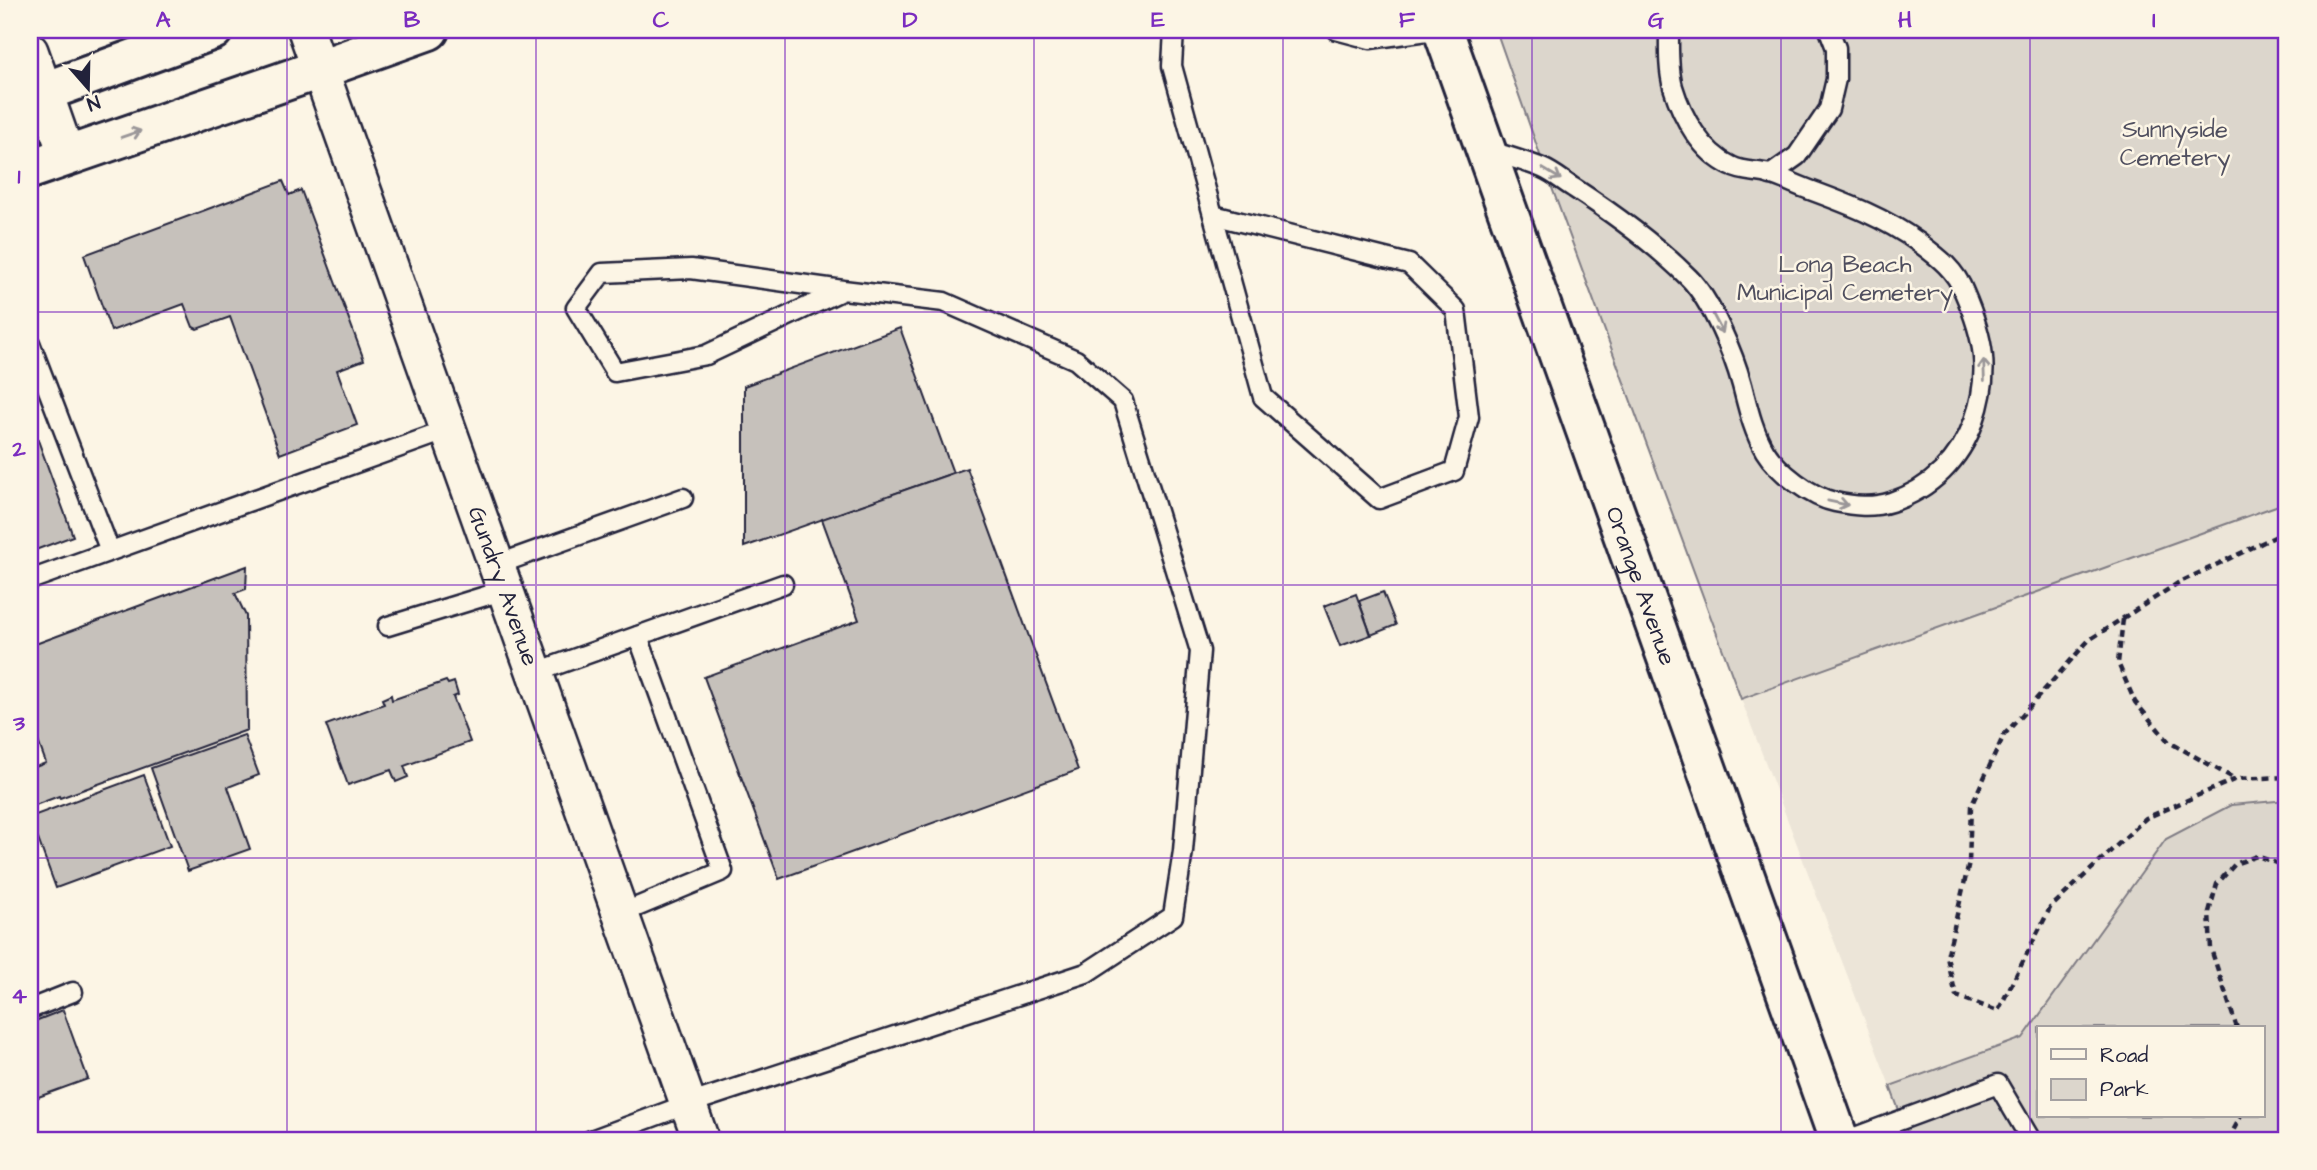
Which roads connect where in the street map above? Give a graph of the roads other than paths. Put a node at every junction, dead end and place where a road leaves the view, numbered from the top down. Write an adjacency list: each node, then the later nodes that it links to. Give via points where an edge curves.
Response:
1 (213, 30): 12 (main road)
2 (306, 30): 11 (street, Gundry Avenue)
3 (429, 30): 11 (main road)
4 (1174, 30): 17 (lane, via 1172,66)
5 (1336, 30): 6 (lane, via 1370,39)
6 (1435, 30)
7 (1443, 30): 13 (main road, Orange Avenue)
8 (1669, 30): 16 (lane, via 1672,85 1690,125 1709,151 1732,167)
9 (1829, 30): 16 (lane, via 1836,48 1836,79 1829,109 1797,156)
10 (30, 51): 12 (street)
11 (320, 69): 14 (main road, one-way to 11); 20 (street, Gundry Avenue)
12 (37, 94): 14 (street)
13 (1488, 150): 16 (lane, one-way to 16, via 1545,169 1600,205 1691,280 1730,348 1748,412 1766,453 1808,493 1854,506 1880,505 1910,496 1952,461 1969,434 1984,386 1983,347 1963,289 1951,268 1895,225); 35 (main road, Orange Avenue)
14 (67, 156): 15 (main road)
15 (30, 169)
16 (1770, 175)
17 (1213, 215): 17 (lane, via 1264,397 1380,499 1454,471 1469,417 1456,310 1409,264)
18 (843, 290): 18 (lane, via 691,269 602,273 576,308 615,372 706,355); 32 (lane, via 944,302 1076,360 1123,401 1200,652 1184,852 1172,916 1086,973)
19 (30, 342): 22 (lane)
20 (448, 430): 22 (lane); 23 (street, Gundry Avenue)
21 (683, 498): 23 (lane)
22 (110, 551): 24 (lane)
23 (500, 577): 26 (lane); 28 (street, Gundry Avenue)
24 (30, 580)
25 (783, 584): 27 (lane)
26 (388, 626)
27 (638, 636): 28 (lane); 29 (lane, via 723,871)
28 (534, 673): 29 (street, Gundry Avenue)
29 (620, 914): 32 (street, Gundry Avenue)
30 (73, 992): 31 (lane)
31 (30, 1009)
32 (688, 1104): 33 (lane); 34 (street, Gundry Avenue)
33 (591, 1140)
34 (701, 1140)
35 (1839, 1140)
36 (1847, 1140): 37 (lane, via 1998,1084)
37 (2031, 1140)

